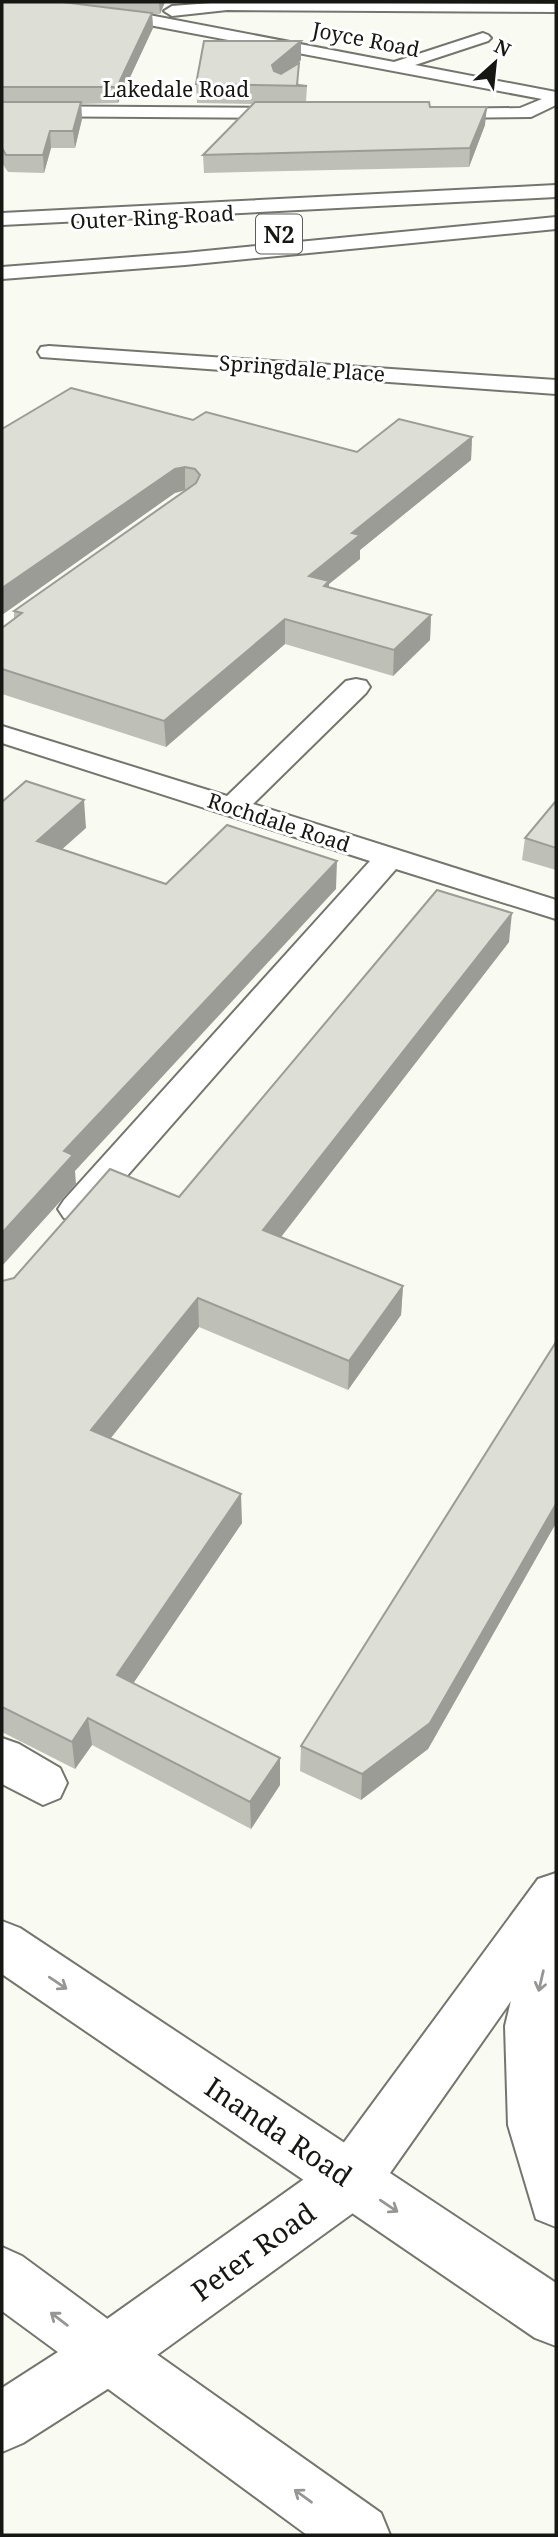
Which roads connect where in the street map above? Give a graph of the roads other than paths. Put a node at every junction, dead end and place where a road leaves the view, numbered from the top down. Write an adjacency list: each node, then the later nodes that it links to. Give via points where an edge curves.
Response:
1 (128, 2): 6 (main road)
2 (2, 3): 6 (main road, Joyce Road)
3 (249, 4): 4 (main road); 5 (main road)
4 (181, 6): 7 (main road)
5 (556, 8)
6 (92, 11): 7 (main road, Joyce Road)
7 (139, 18): 9 (main road, Joyce Road)
8 (483, 38): 10 (main road)
9 (327, 52): 10 (main road, Joyce Road); 11 (main road)
10 (398, 66): 12 (main road, Joyce Road)
11 (305, 69)
12 (556, 97): 15 (main road, via 538,109 520,113)
13 (2, 111): 14 (main road, Lakedale Road)
14 (317, 113)
15 (413, 113)
16 (556, 179): 18 (main road)
17 (556, 191): 19 (main road, Outer Ring Road / N2)
18 (2, 203)
19 (2, 219)
20 (556, 221): 21 (main road, Outer Ring Road / N2); 22 (main road)
21 (214, 237)
22 (379, 239): 23 (main road); 24 (main road)
23 (2, 261)
24 (2, 273)
25 (48, 352): 26 (main road, Springdale Place)
26 (556, 387)
27 (356, 687): 29 (main road)
28 (7, 741): 29 (main road, Rochdale Road)
29 (233, 807): 30 (main road, Rochdale Road)
30 (390, 857): 31 (main road, Rochdale Road); 32 (main road)
31 (556, 910)
32 (57, 1232)
33 (2, 1759): 34 (main road)
34 (43, 1783)
35 (556, 1896): 38 (main road, Peter Road)
36 (556, 1914): 39 (main road, one-way to 39, via 531,2026 535,2124)
37 (2, 1945): 38 (main road, Inanda Road, one-way to 38)
38 (351, 2180): 41 (main road, Inanda Road, one-way to 41); 42 (main road, Peter Road)
39 (556, 2199)
40 (2, 2276): 42 (main road, one-way to 40)
41 (556, 2317)
42 (107, 2355): 43 (main road, Peter Road); 44 (main road, one-way to 42)
43 (2, 2421)
44 (359, 2535)

